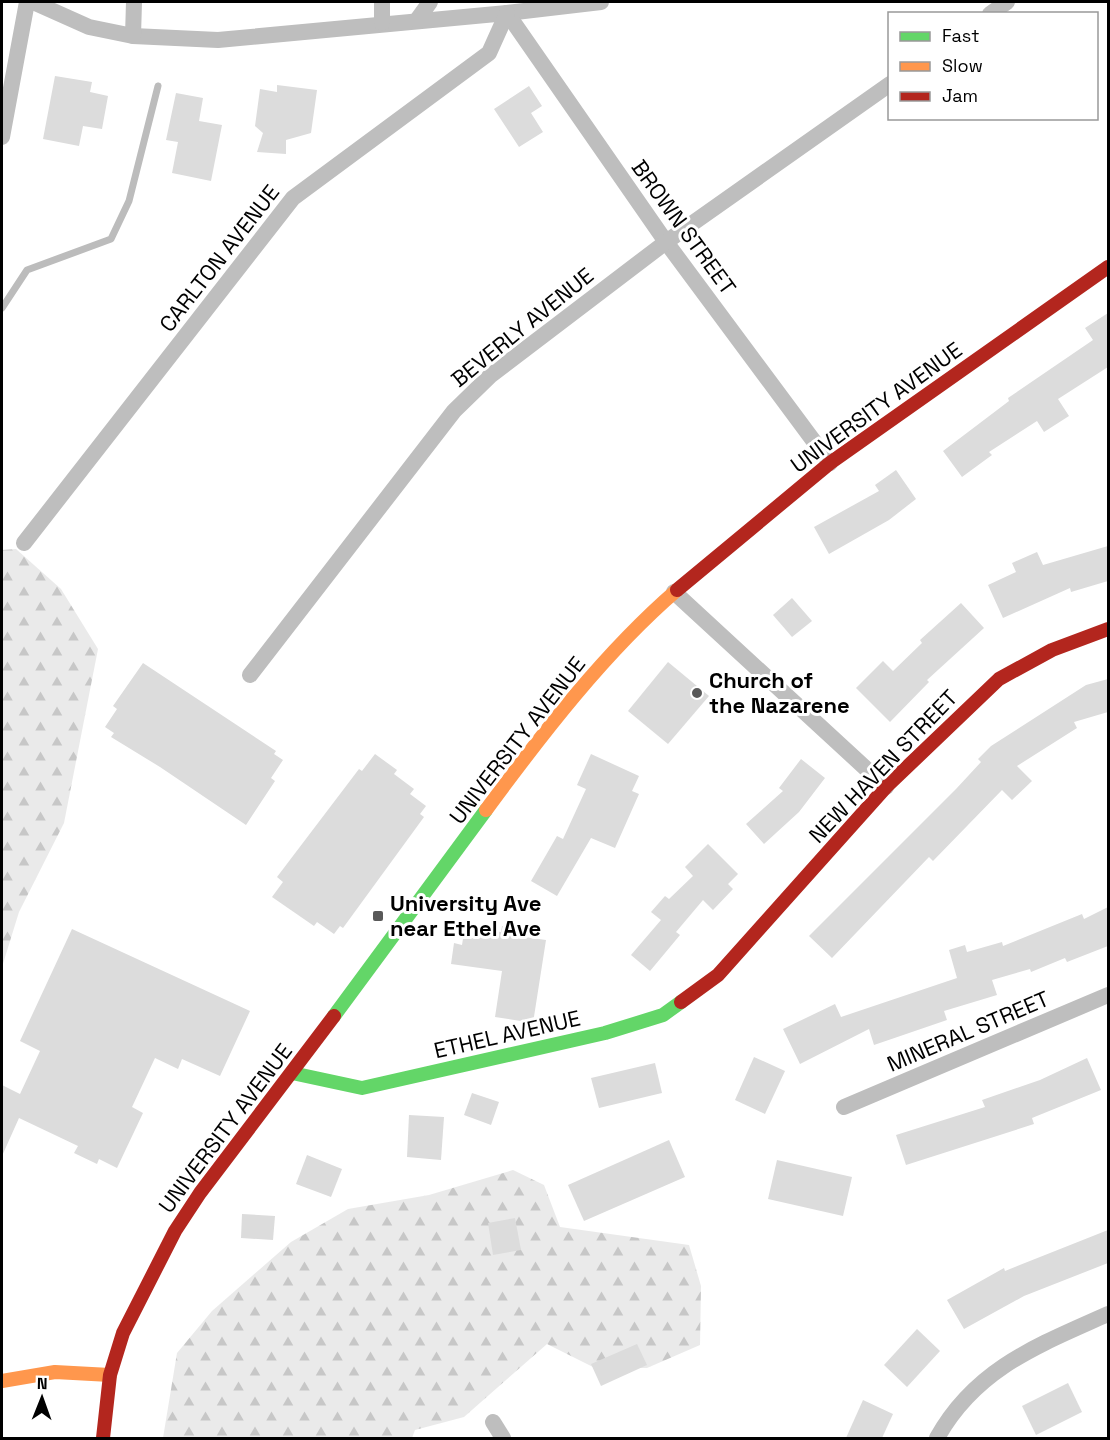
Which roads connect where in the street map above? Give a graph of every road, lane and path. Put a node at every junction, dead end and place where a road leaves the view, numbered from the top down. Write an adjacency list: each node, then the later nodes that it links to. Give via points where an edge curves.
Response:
1 (27, 2): 14 (street)
2 (33, 2): 12 (street, via 89,27)
3 (134, 2): 12 (street)
4 (382, 2): 11 (street)
5 (430, 2): 10 (street)
6 (601, 2): 9 (street)
7 (1007, 2): 8 (street)
8 (993, 12)
9 (507, 13): 10 (street); 15 (street, BROWN STREET); 18 (street, CARLTON AVENUE, via 489,53 293,198)
10 (417, 20): 11 (street)
11 (382, 22): 12 (street, via 218,40)
12 (134, 36)
13 (888, 85): 15 (street, BEVERLY AVENUE)
14 (2, 137)
15 (666, 242): 17 (street, BROWN STREET); 21 (street, BEVERLY AVENUE, via 490,376 454,411)
16 (1108, 267): 17 (main road, UNIVERSITY AVENUE)
17 (830, 463): 19 (main road, UNIVERSITY AVENUE)
18 (24, 543)
19 (674, 592): 22 (street); 25 (main road, UNIVERSITY AVENUE, via 540,737)
20 (1108, 629): 22 (main road, NEW HAVEN STREET, via 1052,650 999,679)
21 (250, 675)
22 (886, 787): 23 (main road, NEW HAVEN STREET)
23 (718, 975): 25 (main road, ETHEL AVENUE, via 663,1015 595,1035 362,1088)
24 (1108, 995): 26 (street, MINERAL STREET)
25 (292, 1073): 28 (main road, UNIVERSITY AVENUE, via 175,1231 123,1333)
26 (844, 1107)
27 (1108, 1314): 33 (street, via 1036,1347 983,1379)
28 (110, 1375): 29 (main road, via 48,1371); 31 (main road, UNIVERSITY AVENUE)
29 (2, 1381)
30 (493, 1422): 32 (street)
31 (104, 1438)
32 (503, 1438)
33 (937, 1438)

